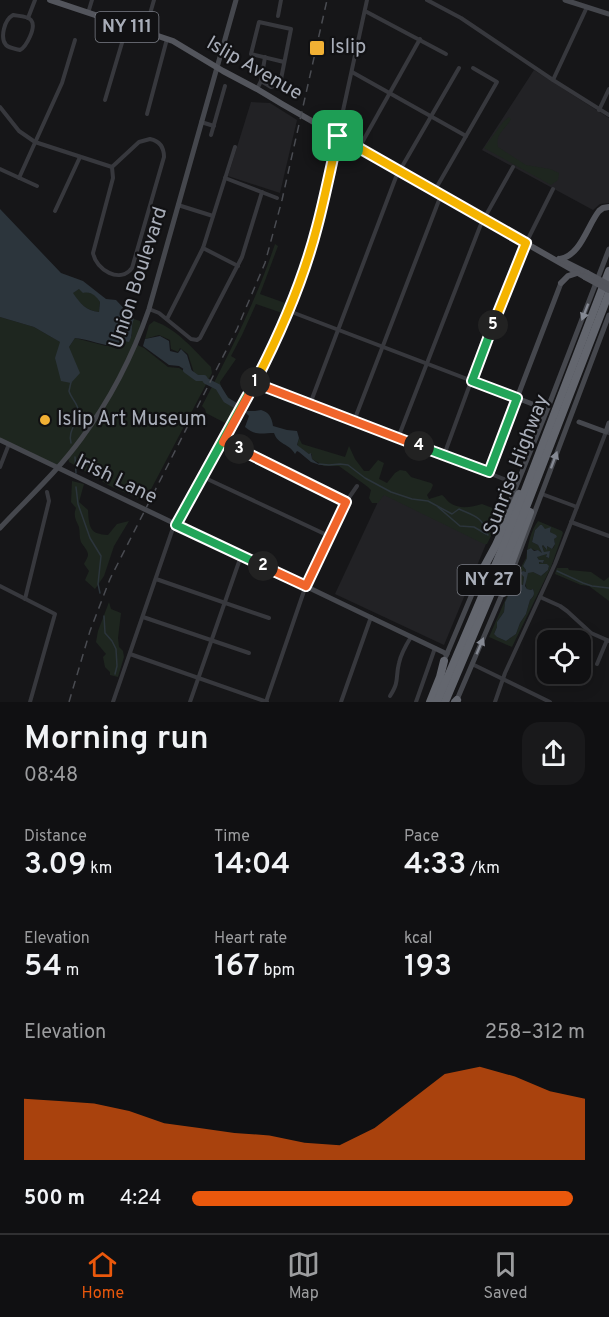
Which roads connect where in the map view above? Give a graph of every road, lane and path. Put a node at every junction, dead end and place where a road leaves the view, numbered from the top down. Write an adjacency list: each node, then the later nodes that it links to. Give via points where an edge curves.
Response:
1 (34, 0): 15 (street)
2 (50, 0): 12 (main road, Islip Avenue / NY 111)
3 (92, 0): 12 (street)
4 (154, 0): 17 (street)
5 (236, 0): 24 (main road, Union Boulevard)
6 (281, 0): 14 (street)
7 (367, 0): 11 (street)
8 (427, 0): 28 (street, via 461,18)
9 (565, 0): 10 (main road)
10 (587, 7): 13 (main road); 28 (street)
11 (365, 11): 19 (street); 27 (street)
12 (88, 13): 16 (main road, Islip Avenue / NY 111)
13 (609, 14)
14 (278, 16)
15 (28, 18): 15 (street, via 33,26 25,47 20,50 5,45 2,33 8,18)
16 (127, 26): 17 (main road, Islip Avenue / NY 111); 35 (street)
17 (145, 32): 18 (main road, Islip Avenue / NY 111)
18 (167, 39): 24 (main road, Islip Avenue / NY 111); 38 (street)
19 (420, 39): 21 (street); 34 (street)
20 (75, 40): 46 (street, via 62,83)
21 (446, 54)
22 (265, 57): 23 (street); 23 (street, Islip Avenue, via 251,54 259,22 291,29); 29 (street)
23 (284, 62): 30 (street, via 280,84)
24 (217, 68): 33 (main road, Islip Avenue / NY 111); 41 (main road, Union Boulevard)
25 (459, 68): 40 (street)
26 (473, 68): 45 (street, via 497,82)
27 (352, 71): 34 (street); 44 (street)
28 (553, 80): 37 (street)
29 (261, 81): 30 (street); 33 (street)
30 (267, 84): 33 (street)
31 (225, 86): 42 (street)
32 (609, 89): 37 (street)
33 (259, 90): 44 (main road, Islip Avenue / NY 111)
34 (390, 92): 40 (street); 48 (street)
35 (105, 100)
36 (0, 107): 46 (street, via 19,131)
37 (599, 110): 39 (street)
38 (147, 114)
39 (609, 115)
40 (432, 116): 45 (street); 53 (street)
41 (201, 122): 42 (street); 61 (main road, Union Boulevard)
42 (214, 126): 43 (street)
43 (211, 135)
44 (338, 136): 48 (main road, Islip Avenue / NY 111); 78 (street, via 318,226)
45 (466, 136): 59 (street)
46 (35, 142): 49 (street); 54 (street)
47 (235, 147): 55 (street)
48 (359, 148): 53 (main road, Islip Avenue / NY 111)
49 (80, 157): 50 (street); 63 (street)
50 (112, 167): 50 (street, via 113,178 93,257 106,271 122,276 132,268 164,157 163,148 154,140 144,140)
51 (513, 167): 65 (street)
52 (0, 169): 54 (street)
53 (400, 171): 59 (main road, Islip Avenue / NY 111); 81 (street)
54 (20, 178): 56 (street)
55 (225, 178): 58 (street); 64 (street)
56 (37, 186)
57 (553, 189): 66 (street)
58 (262, 192): 60 (street); 71 (street)
59 (438, 192): 65 (main road, Islip Avenue / NY 111); 82 (street)
60 (277, 198)
61 (178, 205): 64 (street); 77 (main road, Union Boulevard)
62 (608, 207): 67 (main road, via 596,214)
63 (55, 211)
64 (213, 216): 68 (street)
65 (484, 219): 66 (main road, Islip Avenue / NY 111); 83 (street)
66 (526, 243): 70 (main road, Islip Avenue / NY 111); 84 (street)
67 (577, 247): 70 (main road); 73 (main road, via 574,260)
68 (203, 248): 71 (street); 80 (street)
69 (609, 249): 87 (main road, Sunrise Highway, one-way to 87)
70 (561, 262): 73 (main road, Islip Avenue / NY 111); 74 (main road)
71 (238, 266): 80 (street, via 201,338 191,339)
72 (609, 271): 102 (highway, Sunrise Highway / NY 27)
73 (582, 273): 74 (main road, via 568,276); 75 (main road, Islip Avenue / NY 111, bridge); 76 (main road, Islip Avenue / NY 111, bridge)
74 (561, 283): 86 (main road)
75 (609, 285)
76 (609, 291): 106 (highway, Sunrise Highway / NY 27)
77 (149, 309): 80 (street); 104 (main road, Union Boulevard, via 130,357 108,397)
78 (289, 311): 81 (street); 85 (street)
79 (609, 315): 90 (main road, Sunrise Highway)
80 (167, 318)
81 (338, 329): 82 (street); 88 (street)
82 (382, 346): 83 (street); 92 (street)
83 (428, 364): 84 (street); 97 (street)
84 (472, 381): 86 (street); 101 (street)
85 (255, 383): 88 (street); 99 (street)
86 (517, 398): 89 (main road); 105 (street)
87 (551, 400): 89 (main road); 91 (main road, Sunrise Highway)
88 (310, 404): 92 (street)
89 (540, 406): 91 (main road)
90 (573, 409): 93 (main road); 95 (main road, Sunrise Highway)
91 (544, 419): 108 (main road, Sunrise Highway)
92 (354, 421): 97 (street)
93 (579, 422): 95 (main road); 96 (main road)
94 (609, 423): 96 (main road)
95 (566, 428): 111 (main road, Sunrise Highway, one-way to 95)
96 (607, 433): 113 (street)
97 (399, 438): 101 (street)
98 (0, 440): 100 (main road, Irish Lane)
99 (223, 442): 107 (street); 112 (street)
100 (9, 444): 103 (street); 104 (main road, Irish Lane)
101 (444, 455): 105 (street)
102 (538, 456): 120 (highway); 151 (highway, Sunrise Highway / NY 27)
103 (0, 467)
104 (57, 468): 115 (main road, Irish Lane); 116 (main road, Union Boulevard)
105 (489, 472): 108 (street)
106 (539, 476): 124 (highway); 152 (highway, Sunrise Highway / NY 27)
107 (203, 477): 115 (street); 117 (street)
108 (517, 484): 120 (main road, Sunrise Highway)
109 (357, 486): 112 (street)
110 (47, 492): 126 (street, via 49,501)
111 (542, 494): 113 (street); 124 (main road, Sunrise Highway)
112 (346, 502): 117 (street)
113 (577, 507): 114 (street)
114 (571, 522): 118 (street); 125 (street)
115 (176, 525): 119 (main road, Irish Lane); 121 (street)
116 (0, 528)
117 (329, 536): 123 (street)
118 (609, 536)
119 (240, 556): 123 (main road, Irish Lane); 127 (street)
120 (483, 568): 137 (main road, Sunrise Highway)
121 (156, 579): 127 (street); 128 (street)
122 (0, 586): 126 (street)
123 (306, 586): 129 (main road, Irish Lane); 147 (street)
124 (503, 593): 138 (main road, Sunrise Highway, one-way to 124)
125 (540, 597): 133 (street, via 560,606 591,633); 141 (street)
126 (25, 599): 144 (street, via 55,614)
127 (224, 603): 130 (street); 132 (street)
128 (143, 617): 132 (street); 136 (street)
129 (371, 617): 131 (main road, Irish Lane); 148 (street)
130 (269, 618)
131 (411, 636): 134 (main road, Irish Lane); 142 (street)
132 (211, 640): 135 (street); 140 (street)
133 (608, 641): 139 (street)
134 (435, 647): 137 (main road, Irish Lane); 149 (street)
135 (249, 653)
136 (130, 654): 140 (street); 145 (street)
137 (446, 657): 150 (highway)
138 (472, 664): 141 (street); 143 (main road, Sunrise Highway)
139 (597, 664)
140 (198, 678): 146 (street); 147 (street)
141 (503, 679): 153 (street); 154 (street)
142 (390, 696)
143 (456, 701)
144 (30, 702)
145 (113, 702)
146 (190, 702)
147 (267, 702)
148 (341, 702)
149 (416, 702)
150 (428, 702)
151 (437, 702)
152 (445, 702)
153 (495, 702)
154 (550, 702)

